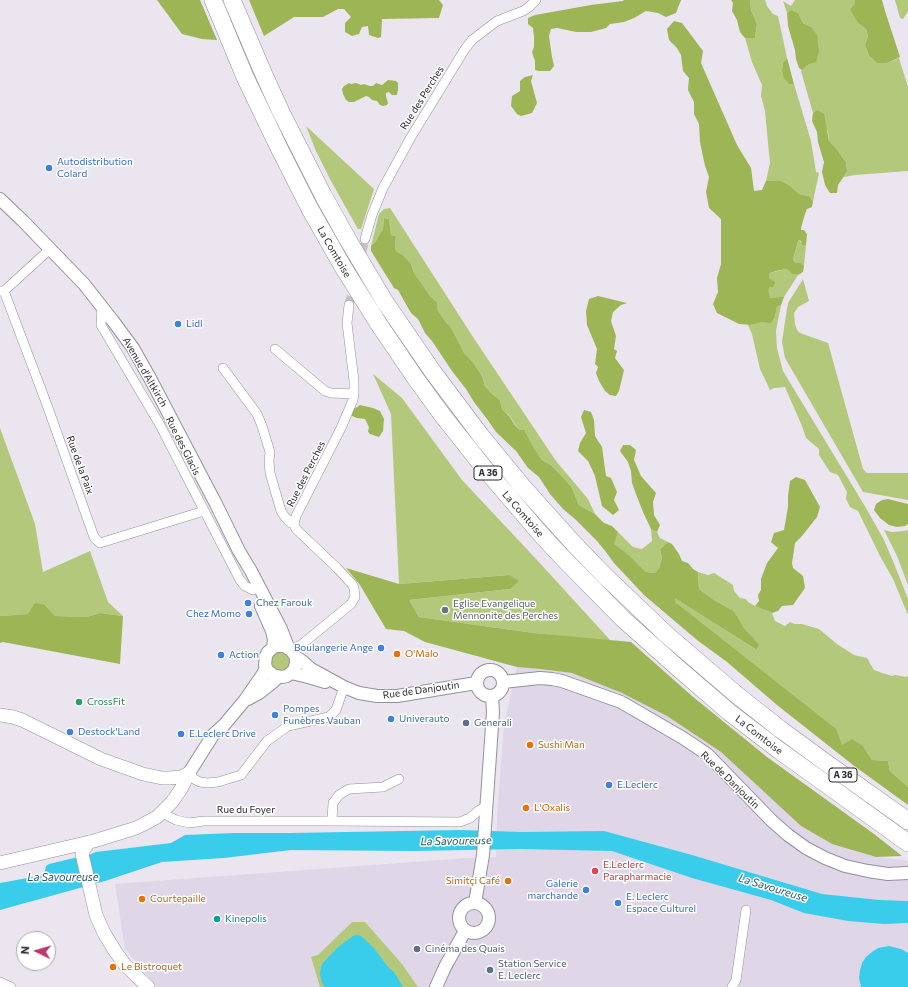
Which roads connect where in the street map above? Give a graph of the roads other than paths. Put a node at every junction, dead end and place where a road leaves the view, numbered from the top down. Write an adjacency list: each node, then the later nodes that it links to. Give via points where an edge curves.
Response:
1 (213, 0): 35 (highway, La Comtoise / A 36, via 245,77 280,150 343,267 416,379 485,469 561,556 658,651 785,755)
2 (232, 0): 34 (highway, La Comtoise / A 36, via 264,77 322,195 348,240 385,302 433,372 522,486 605,576 737,696)
3 (536, 0): 5 (street, Rue des Perches, via 523,11 485,30 465,49 382,188)
4 (0, 199): 6 (street, Avenue d'Altkirch)
5 (365, 239)
6 (50, 249): 7 (street, Rue de la Paix); 9 (street, Avenue d'Altkirch)
7 (2, 291): 13 (street, Rue de la Paix, via 47,405 94,537 100,543)
8 (349, 305): 12 (street, Rue des Perches, via 347,323)
9 (102, 307): 13 (street, Rue des Glacis, via 101,325 160,424); 15 (street, Avenue d'Altkirch, via 143,365)
10 (275, 349): 12 (street, via 325,391)
11 (223, 368): 14 (street, via 257,414 270,452 270,473 281,511 285,518)
12 (354, 394): 14 (street, Rue des Perches, via 342,428)
13 (204, 511): 16 (street, Rue des Glacis, via 240,580)
14 (294, 524): 18 (street, via 296,529 352,584 355,597 351,604)
15 (239, 551): 16 (street, Avenue d'Altkirch, via 246,575); 18 (street, Avenue d'Altkirch)
16 (254, 590): 17 (street, Avenue d'Altkirch, via 272,632)
17 (273, 648): 18 (street, via 280,645); 19 (street, via 266,656)
18 (292, 651): 20 (street, via 296,663); 24 (street, Rue de Danjoutin, via 311,669)
19 (266, 667): 21 (street, via 269,673); 26 (street)
20 (290, 673): 21 (street); 24 (street, Rue de Danjoutin)
21 (278, 677): 26 (street, via 259,693)
22 (503, 682): 23 (street, via 500,674 489,670 479,675); 25 (street, via 499,692); 38 (street, Rue de Danjoutin, via 552,679 621,702 707,754 772,821 806,848 845,866 888,874)
23 (476, 683): 24 (street, Rue de Danjoutin, via 397,696 359,693); 25 (street, via 481,693)
24 (344, 687): 28 (street, via 336,710 329,717 288,726 267,742 241,775 207,783 194,779)
25 (492, 696): 31 (street)
26 (245, 700): 28 (street, via 213,735)
27 (0, 714): 29 (main road, via 22,720 123,768)
28 (189, 773): 29 (main road, via 179,778); 32 (main road, via 181,789)
29 (162, 778): 32 (main road, via 169,794)
30 (399, 779): 33 (street, via 383,787 349,788 333,803)
31 (486, 806): 33 (street, Rue du Foyer, via 460,822); 39 (street, via 483,855)
32 (163, 811): 33 (street, Rue du Foyer, via 176,820 189,823); 36 (main road, via 136,828)
33 (332, 821)
34 (908, 821)
35 (903, 840)
36 (83, 849): 37 (main road, via 67,847); 44 (main road, via 96,915 104,933 125,965)
37 (0, 863)
38 (908, 873)
39 (475, 903): 41 (street, via 466,905 460,912 460,925); 41 (street, via 486,910 488,924 478,933)
40 (746, 910): 46 (street, via 736,980)
41 (465, 931): 45 (street)
42 (0, 982): 43 (street)
43 (11, 987)
44 (148, 987)
45 (436, 987)
46 (732, 987)

